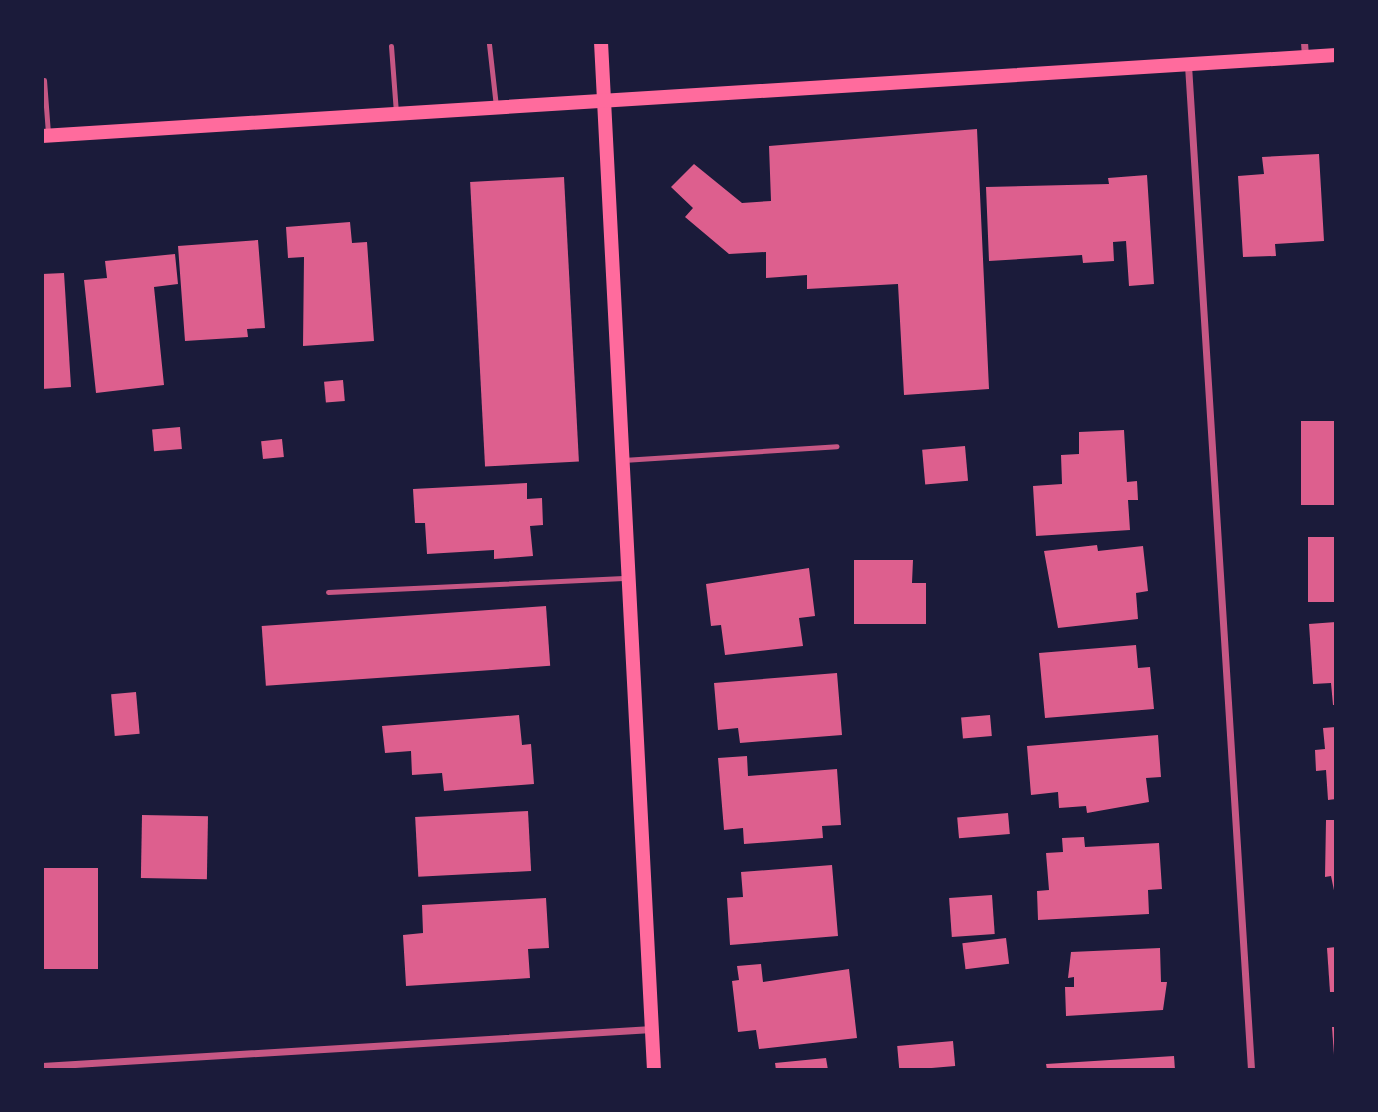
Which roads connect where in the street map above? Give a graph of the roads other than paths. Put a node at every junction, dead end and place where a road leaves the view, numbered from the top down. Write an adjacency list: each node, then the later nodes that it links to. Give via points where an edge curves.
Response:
1 (601, 42): 8 (main road)
2 (489, 44): 9 (lane)
3 (391, 46): 10 (lane)
4 (1305, 50): 5 (main road); 6 (main road)
5 (1336, 55)
6 (1188, 65): 8 (main road); 19 (street)
7 (44, 80): 11 (lane)
8 (604, 103): 9 (main road); 13 (main road)
9 (496, 109): 10 (main road)
10 (396, 116): 11 (main road)
11 (45, 136)
12 (837, 446): 13 (lane)
13 (623, 460): 14 (main road)
14 (629, 578): 15 (lane); 16 (main road)
15 (328, 592)
16 (652, 1029): 17 (street); 18 (main road)
17 (42, 1066)
18 (654, 1070)
19 (1251, 1070)

